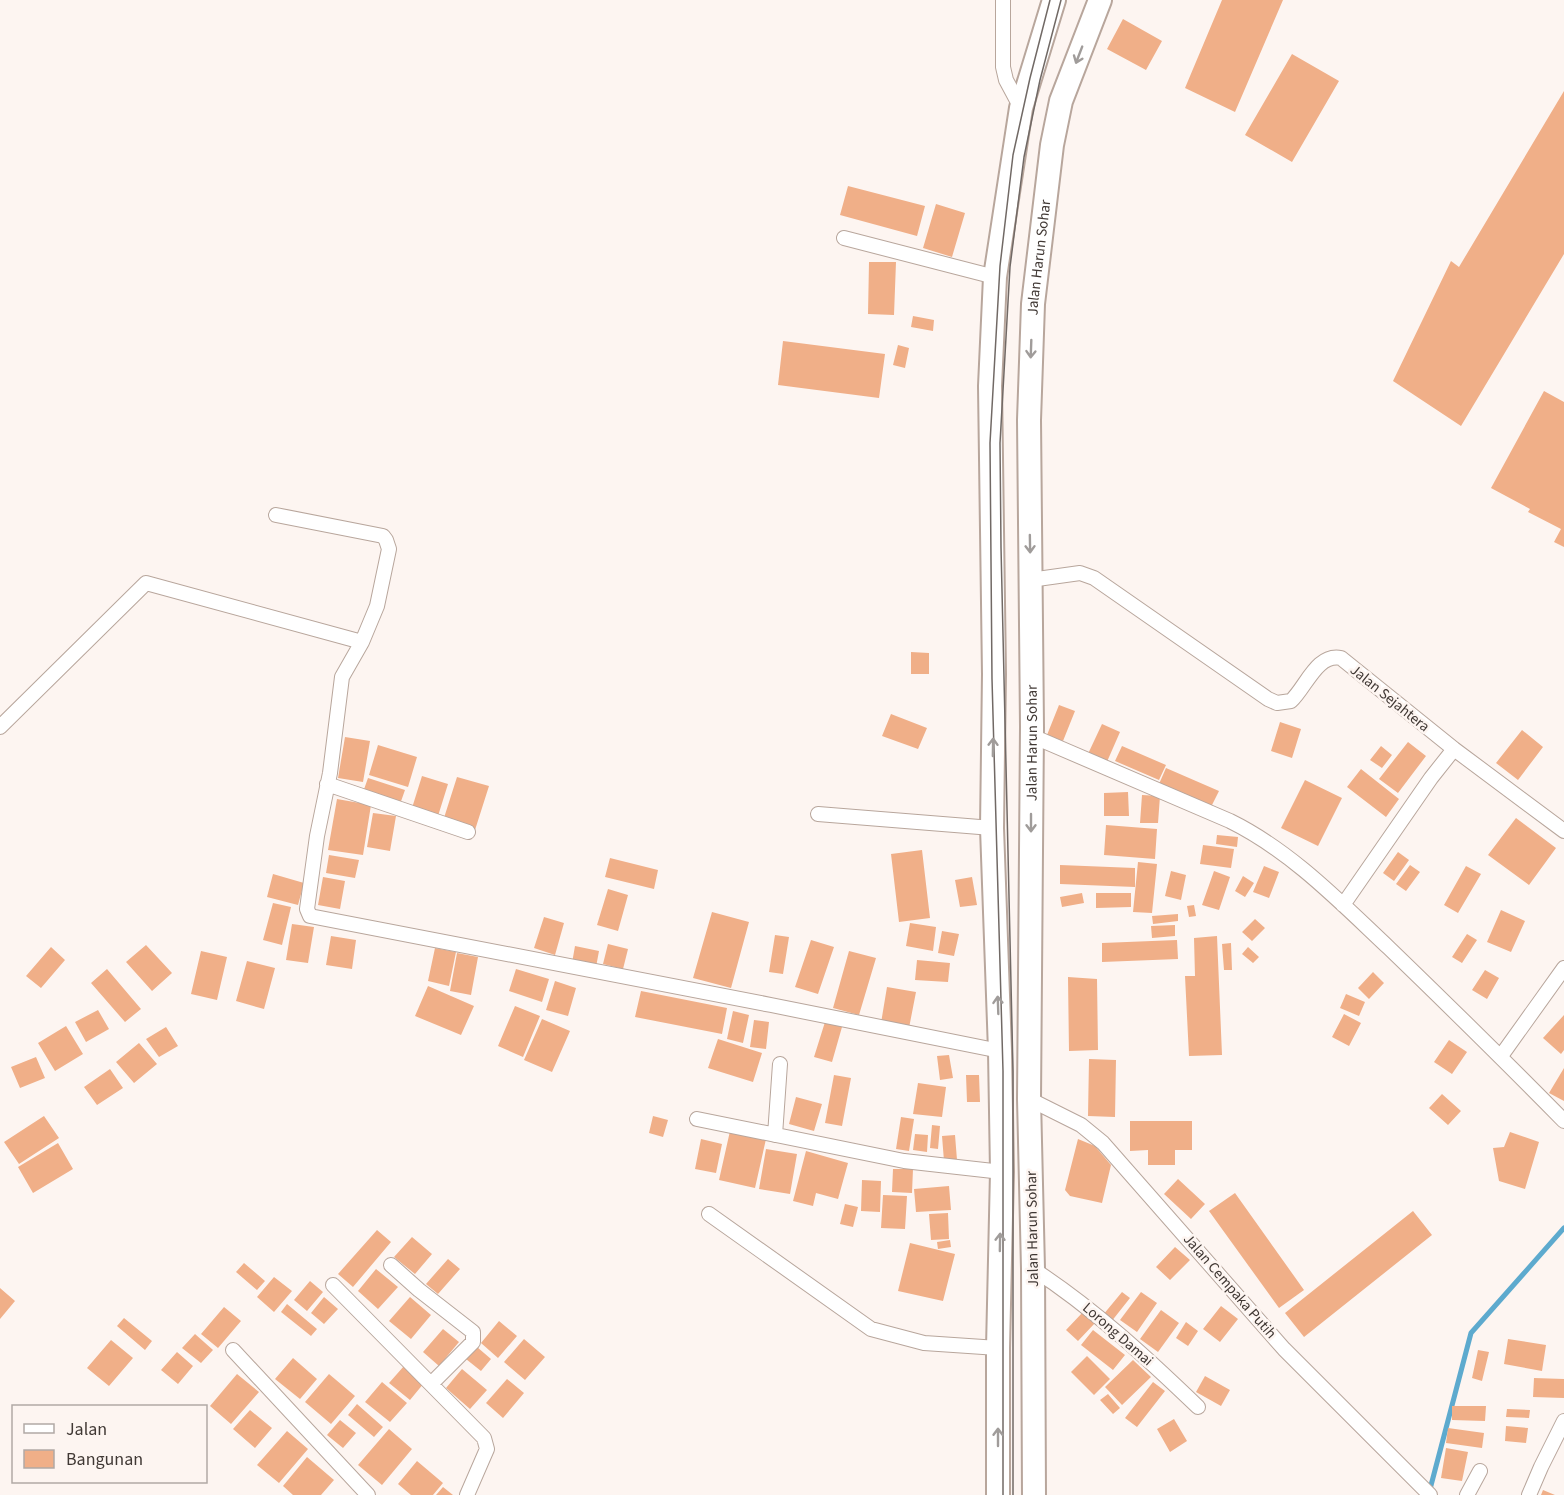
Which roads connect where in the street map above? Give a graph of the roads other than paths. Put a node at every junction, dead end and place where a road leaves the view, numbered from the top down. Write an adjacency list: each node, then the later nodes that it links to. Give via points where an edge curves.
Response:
1 (1003, 0): 4 (street, via 1005,80)
2 (1054, 0): 4 (highway, Jalan Harun Sohar)
3 (1100, 0): 8 (highway, Jalan Harun Sohar, one-way to 8, via 1061,102 1052,145 1033,304)
4 (1022, 108): 6 (highway, Jalan Harun Sohar)
5 (844, 238): 6 (street)
6 (995, 276): 15 (highway, Jalan Harun Sohar, one-way to 6, via 990,386)
7 (276, 515): 9 (street, via 383,536 386,540 389,549 377,606)
8 (1030, 580): 11 (highway, Jalan Harun Sohar); 12 (street, Jalan Sejahtera, via 1080,573 1094,578 1277,703 1291,701 1323,660 1341,658)
9 (362, 642): 10 (street, via 146,583); 13 (street, via 342,677)
10 (0, 727)
11 (1032, 736): 18 (street, via 1254,833); 23 (highway, Jalan Harun Sohar, one-way to 23)
12 (1454, 749): 16 (street, Jalan Sejahtera); 18 (street)
13 (327, 784): 17 (street); 20 (street, via 308,898 310,916)
14 (818, 814): 15 (street)
15 (992, 828): 20 (highway, Jalan Harun Sohar, one-way to 15)
16 (1564, 831)
17 (468, 832)
18 (1343, 904): 21 (street)
19 (1564, 968): 21 (street)
20 (1000, 1051): 27 (highway, Jalan Harun Sohar)
21 (1501, 1056): 25 (street)
22 (780, 1064): 26 (street)
23 (1029, 1099): 30 (highway, Jalan Harun Sohar); 38 (street, Jalan Cempaka Putih, via 1081,1125 1103,1143 1284,1349)
24 (697, 1119): 26 (street)
25 (1564, 1121)
26 (775, 1135): 27 (street, via 904,1161)
27 (1002, 1172): 32 (highway, Jalan Harun Sohar, one-way to 27)
28 (709, 1214): 32 (street, via 871,1329 924,1343)
29 (391, 1265): 34 (street, via 473,1332 473,1342)
30 (1033, 1269): 35 (street, Lorong Damai, via 1071,1294); 42 (highway, Jalan Harun Sohar)
31 (333, 1285): 34 (street)
32 (998, 1348): 41 (highway, Jalan Harun Sohar, one-way to 32)
33 (233, 1350): 39 (street)
34 (431, 1384): 40 (street, via 486,1442 485,1455)
35 (1198, 1407)
36 (1564, 1421): 44 (street)
37 (1480, 1471): 43 (street)
38 (1426, 1491)
39 (368, 1495)
40 (467, 1495)
41 (998, 1495)
42 (1034, 1495)
43 (1467, 1495)
44 (1530, 1495)

